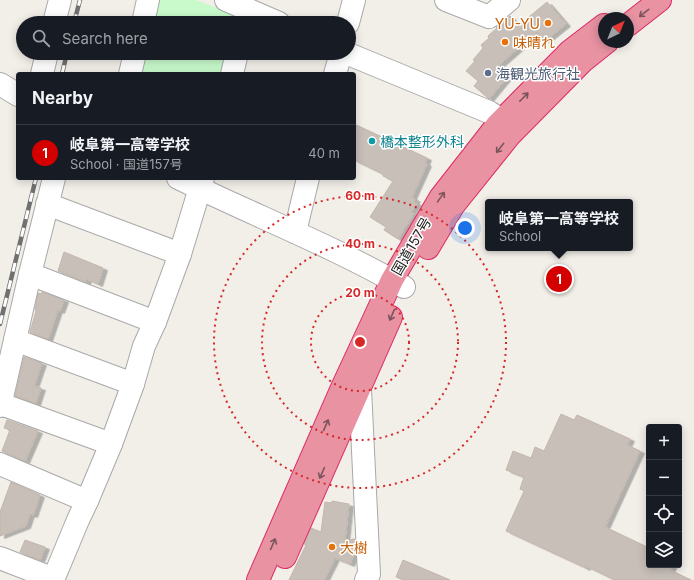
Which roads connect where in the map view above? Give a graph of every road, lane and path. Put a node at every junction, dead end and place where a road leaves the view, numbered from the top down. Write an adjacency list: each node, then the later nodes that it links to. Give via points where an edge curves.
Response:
1 (60, 0): 11 (street)
2 (148, 0): 12 (street)
3 (226, 0): 9 (street)
4 (354, 0): 14 (street)
5 (446, 0): 6 (street, via 489,17)
6 (509, 0)
7 (636, 0): 10 (highway)
8 (660, 0): 15 (highway, one-way to 15)
9 (249, 11): 13 (street)
10 (621, 12)
11 (56, 16)
12 (145, 16)
13 (262, 16)
14 (350, 16)
15 (634, 20)
16 (598, 30): 29 (highway, 国道157号, one-way to 16, via 570,51)
17 (600, 48): 38 (highway, 国道157号, one-way to 38, via 582,62 510,135 453,206)
18 (356, 57): 29 (street, via 489,112)
19 (45, 60): 23 (street)
20 (133, 60): 24 (street)
21 (235, 60): 25 (street)
22 (339, 60): 26 (street)
23 (42, 72)
24 (130, 72)
25 (232, 72)
26 (335, 72)
27 (0, 84): 28 (street)
28 (16, 94)
29 (502, 120): 38 (highway, 国道157号, one-way to 29, via 440,198)
30 (53, 180): 34 (street)
31 (188, 180): 33 (street)
32 (308, 180): 35 (street)
33 (202, 183): 35 (street, via 246,210); 36 (street)
34 (47, 204): 36 (street); 37 (street)
35 (296, 232): 38 (street)
36 (180, 254): 39 (street)
37 (30, 274): 39 (street); 40 (street)
38 (398, 283): 42 (highway, 国道157号, one-way to 42); 49 (highway, 国道157号, one-way to 38, via 341,390)
39 (155, 322): 41 (street, via 144,346)
40 (15, 340): 41 (street); 43 (street)
41 (134, 384): 44 (street)
42 (360, 389): 50 (highway, 国道157号, one-way to 50); 51 (street, via 369,574)
43 (0, 405): 44 (street)
44 (111, 444): 46 (street)
45 (0, 464): 46 (street)
46 (87, 501): 48 (street)
47 (0, 558): 48 (street)
48 (54, 580)
49 (258, 580)
50 (274, 580)
51 (366, 580)

